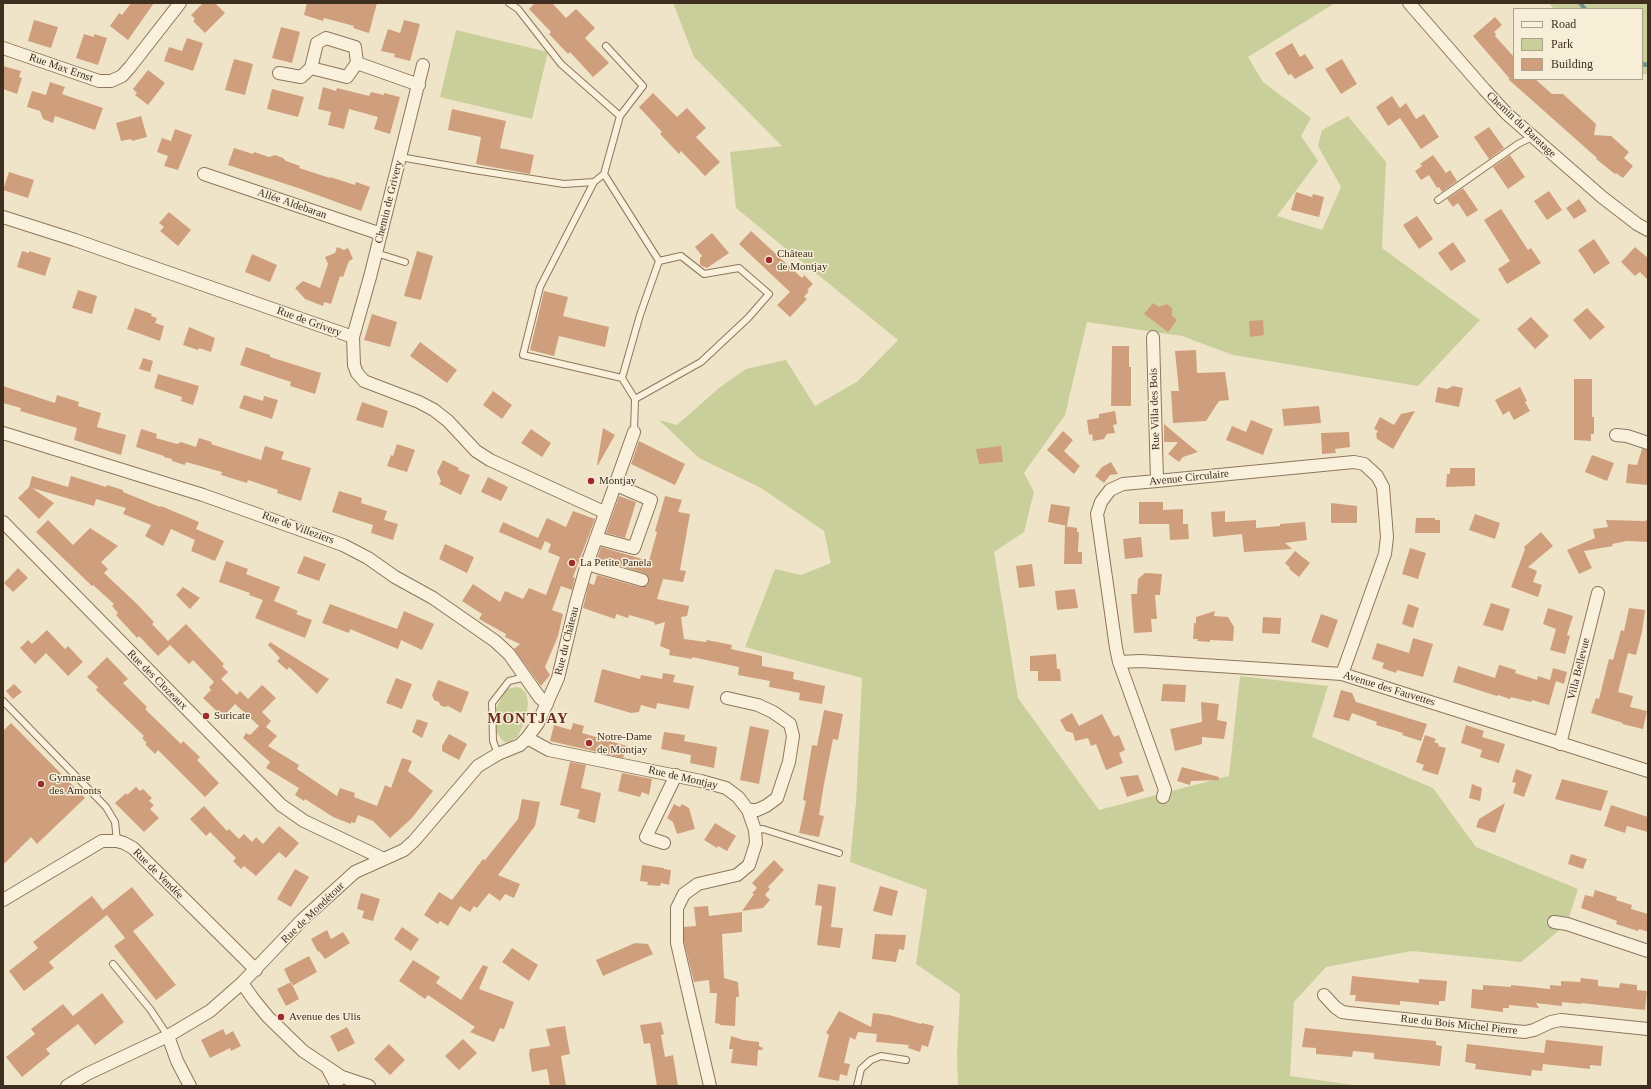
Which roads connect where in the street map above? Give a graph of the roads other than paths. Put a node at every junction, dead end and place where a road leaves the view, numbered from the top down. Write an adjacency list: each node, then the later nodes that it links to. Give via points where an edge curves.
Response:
1 (180, 3): 5 (street, Rue Max Ernst, via 130,67 122,76 111,81 99,81)
2 (509, 3): 11 (lane, via 518,9 561,64)
3 (1409, 3): 12 (street, Chemin du Baratage, via 1484,89)
4 (606, 46): 11 (lane, via 643,86)
5 (3, 48)
6 (357, 63): 8 (street, via 347,77); 8 (street, via 355,47 326,38 317,43); 10 (street)
7 (423, 65): 10 (street, Chemin de Grivery)
8 (311, 68): 9 (street, via 301,77)
9 (279, 73)
10 (419, 85): 13 (street, Chemin de Grivery)
11 (620, 116): 15 (lane)
12 (1532, 137): 17 (lane); 19 (street, Chemin du Baratage, via 1602,197)
13 (400, 157): 16 (lane, via 564,184); 20 (street, Chemin de Grivery)
14 (204, 174): 20 (street, Allée Aldebaran)
15 (604, 174): 16 (lane); 22 (lane)
16 (594, 182): 26 (lane, via 540,287 523,355)
17 (1438, 200)
18 (3, 217): 25 (street, Rue de Grivery)
19 (1648, 230)
20 (381, 234): 21 (street, Chemin de Grivery)
21 (376, 253): 23 (lane); 25 (street, Chemin de Grivery)
22 (659, 261): 26 (lane); 27 (lane, via 681,256 704,274 739,268 769,294 748,318 701,362)
23 (405, 262)
24 (1153, 336): 32 (street, Rue Villa des Bois)
25 (353, 338): 34 (street, Rue de Grivery, via 354,365 364,382 434,410 454,426 476,451 490,460)
26 (622, 378): 27 (lane)
27 (635, 399): 28 (lane)
28 (634, 432): 33 (street, Rue du Château)
29 (3, 433): 42 (street, Rue de Villeziers, via 203,495 343,545 433,598 495,641 509,654)
30 (1616, 436): 31 (street, via 1627,436)
31 (1648, 443)
32 (1157, 481): 40 (street, Avenue Circulaire, via 1123,484 1110,490 1101,502 1097,514); 41 (street, Avenue Circulaire, via 1354,462 1364,464 1377,476 1383,487 1387,537 1385,554)
33 (614, 484): 34 (street, Rue du Château); 36 (street, via 651,500 634,548)
34 (604, 512): 36 (street, Rue du Château)
35 (3, 522): 57 (street, Rue des Clozeaux, via 281,805 304,821)
36 (596, 538): 37 (street, Rue du Château)
37 (587, 564): 38 (street); 44 (street, Rue du Château, via 558,678)
38 (642, 580)
39 (1598, 593): 47 (street, Villa Bellevue)
40 (1119, 662): 41 (street, Avenue des Fauvettes, via 1141,661); 51 (street, Avenue Circulaire, via 1165,790)
41 (1342, 674): 47 (street, Avenue des Fauvettes)
42 (526, 678): 44 (street, Rue de Villeziers); 48 (lane, via 508,681 492,703 493,741)
43 (727, 698): 52 (street, via 773,712 790,724 793,736 789,762 777,798 757,810)
44 (547, 704): 46 (street, Rue du Château)
45 (4, 705): 54 (lane, via 106,807 116,822)
46 (527, 738): 48 (street, Rue de Mondétour, via 520,745); 50 (street, Rue de Montjay, via 549,750)
47 (1560, 744): 49 (street, Avenue des Fauvettes)
48 (498, 754): 57 (street, Rue de Mondétour, via 478,766 414,841 404,850)
49 (1648, 771)
50 (676, 775): 52 (street, Rue de Montjay, via 726,788); 55 (street, via 646,837)
51 (1163, 797)
52 (748, 810): 53 (street, Rue de Montjay)
53 (754, 830): 56 (lane, via 763,828); 73 (street, Rue de Montjay, via 756,843 749,865 737,875 698,884 684,894 677,908 677,942)
54 (117, 841): 58 (street, via 102,841); 62 (street, Rue de Vendée, via 133,848)
55 (664, 843)
56 (840, 853)
57 (384, 859): 62 (street, Rue de Mondétour, via 355,872 302,920)
58 (3, 900)
59 (1554, 922): 60 (street)
60 (1648, 951)
61 (113, 964): 66 (lane, via 150,1009)
62 (256, 970): 63 (street, Rue de Mondétour)
63 (242, 983): 66 (street, Rue de Mondétour, via 210,1011); 68 (street, via 268,1017 303,1051)
64 (1324, 995): 65 (street, Rue du Bois Michel Pierre, via 1342,1012 1472,1027 1525,1032 1562,1020)
65 (1648, 1030)
66 (168, 1036): 69 (street, Rue de Mondétour); 70 (street)
67 (906, 1060): 74 (lane, via 881,1056 871,1060 862,1069)
68 (327, 1068): 71 (street); 72 (street, via 342,1077)
69 (67, 1086)
70 (190, 1086)
71 (337, 1086)
72 (368, 1086)
73 (710, 1086)
74 (857, 1086)

